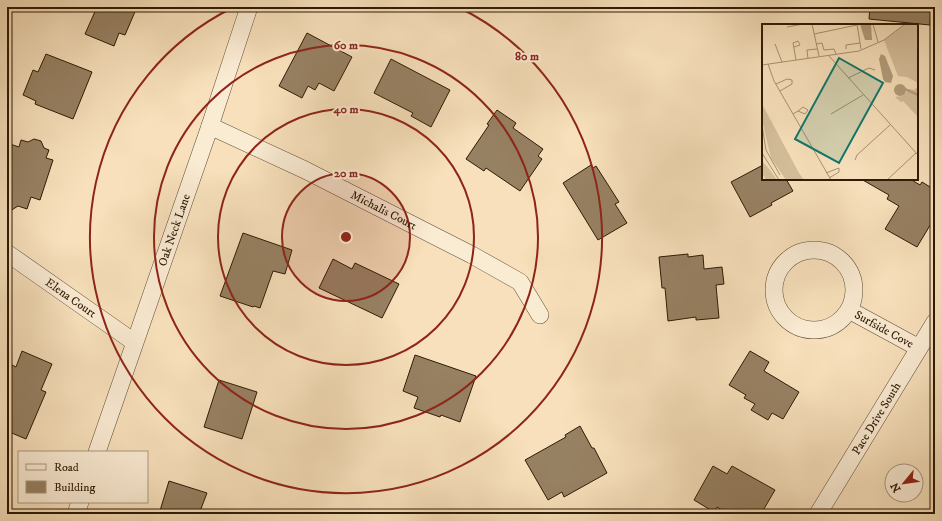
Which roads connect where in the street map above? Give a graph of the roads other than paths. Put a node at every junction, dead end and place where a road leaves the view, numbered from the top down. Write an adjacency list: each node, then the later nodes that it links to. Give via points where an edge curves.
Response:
1 (249, 7): 2 (street, Oak Neck Lane)
2 (210, 126): 5 (street, Michalis Court, via 305,170 520,282); 7 (street, Oak Neck Lane)
3 (7, 253): 7 (street, Elena Court)
4 (849, 310): 4 (street, Surfside Cove, via 854,298 854,286 850,273 833,255 808,250 786,261 778,273 774,299 780,312 789,322 801,329 815,331 829,328 840,321); 8 (street, Surfside Cove)
5 (540, 315)
6 (935, 322): 8 (street, Pace Drive South)
7 (134, 342): 9 (street, Oak Neck Lane)
8 (919, 348): 12 (street, Pace Drive South)
9 (97, 451)
10 (80, 503): 11 (street)
11 (76, 514)
12 (818, 514)

